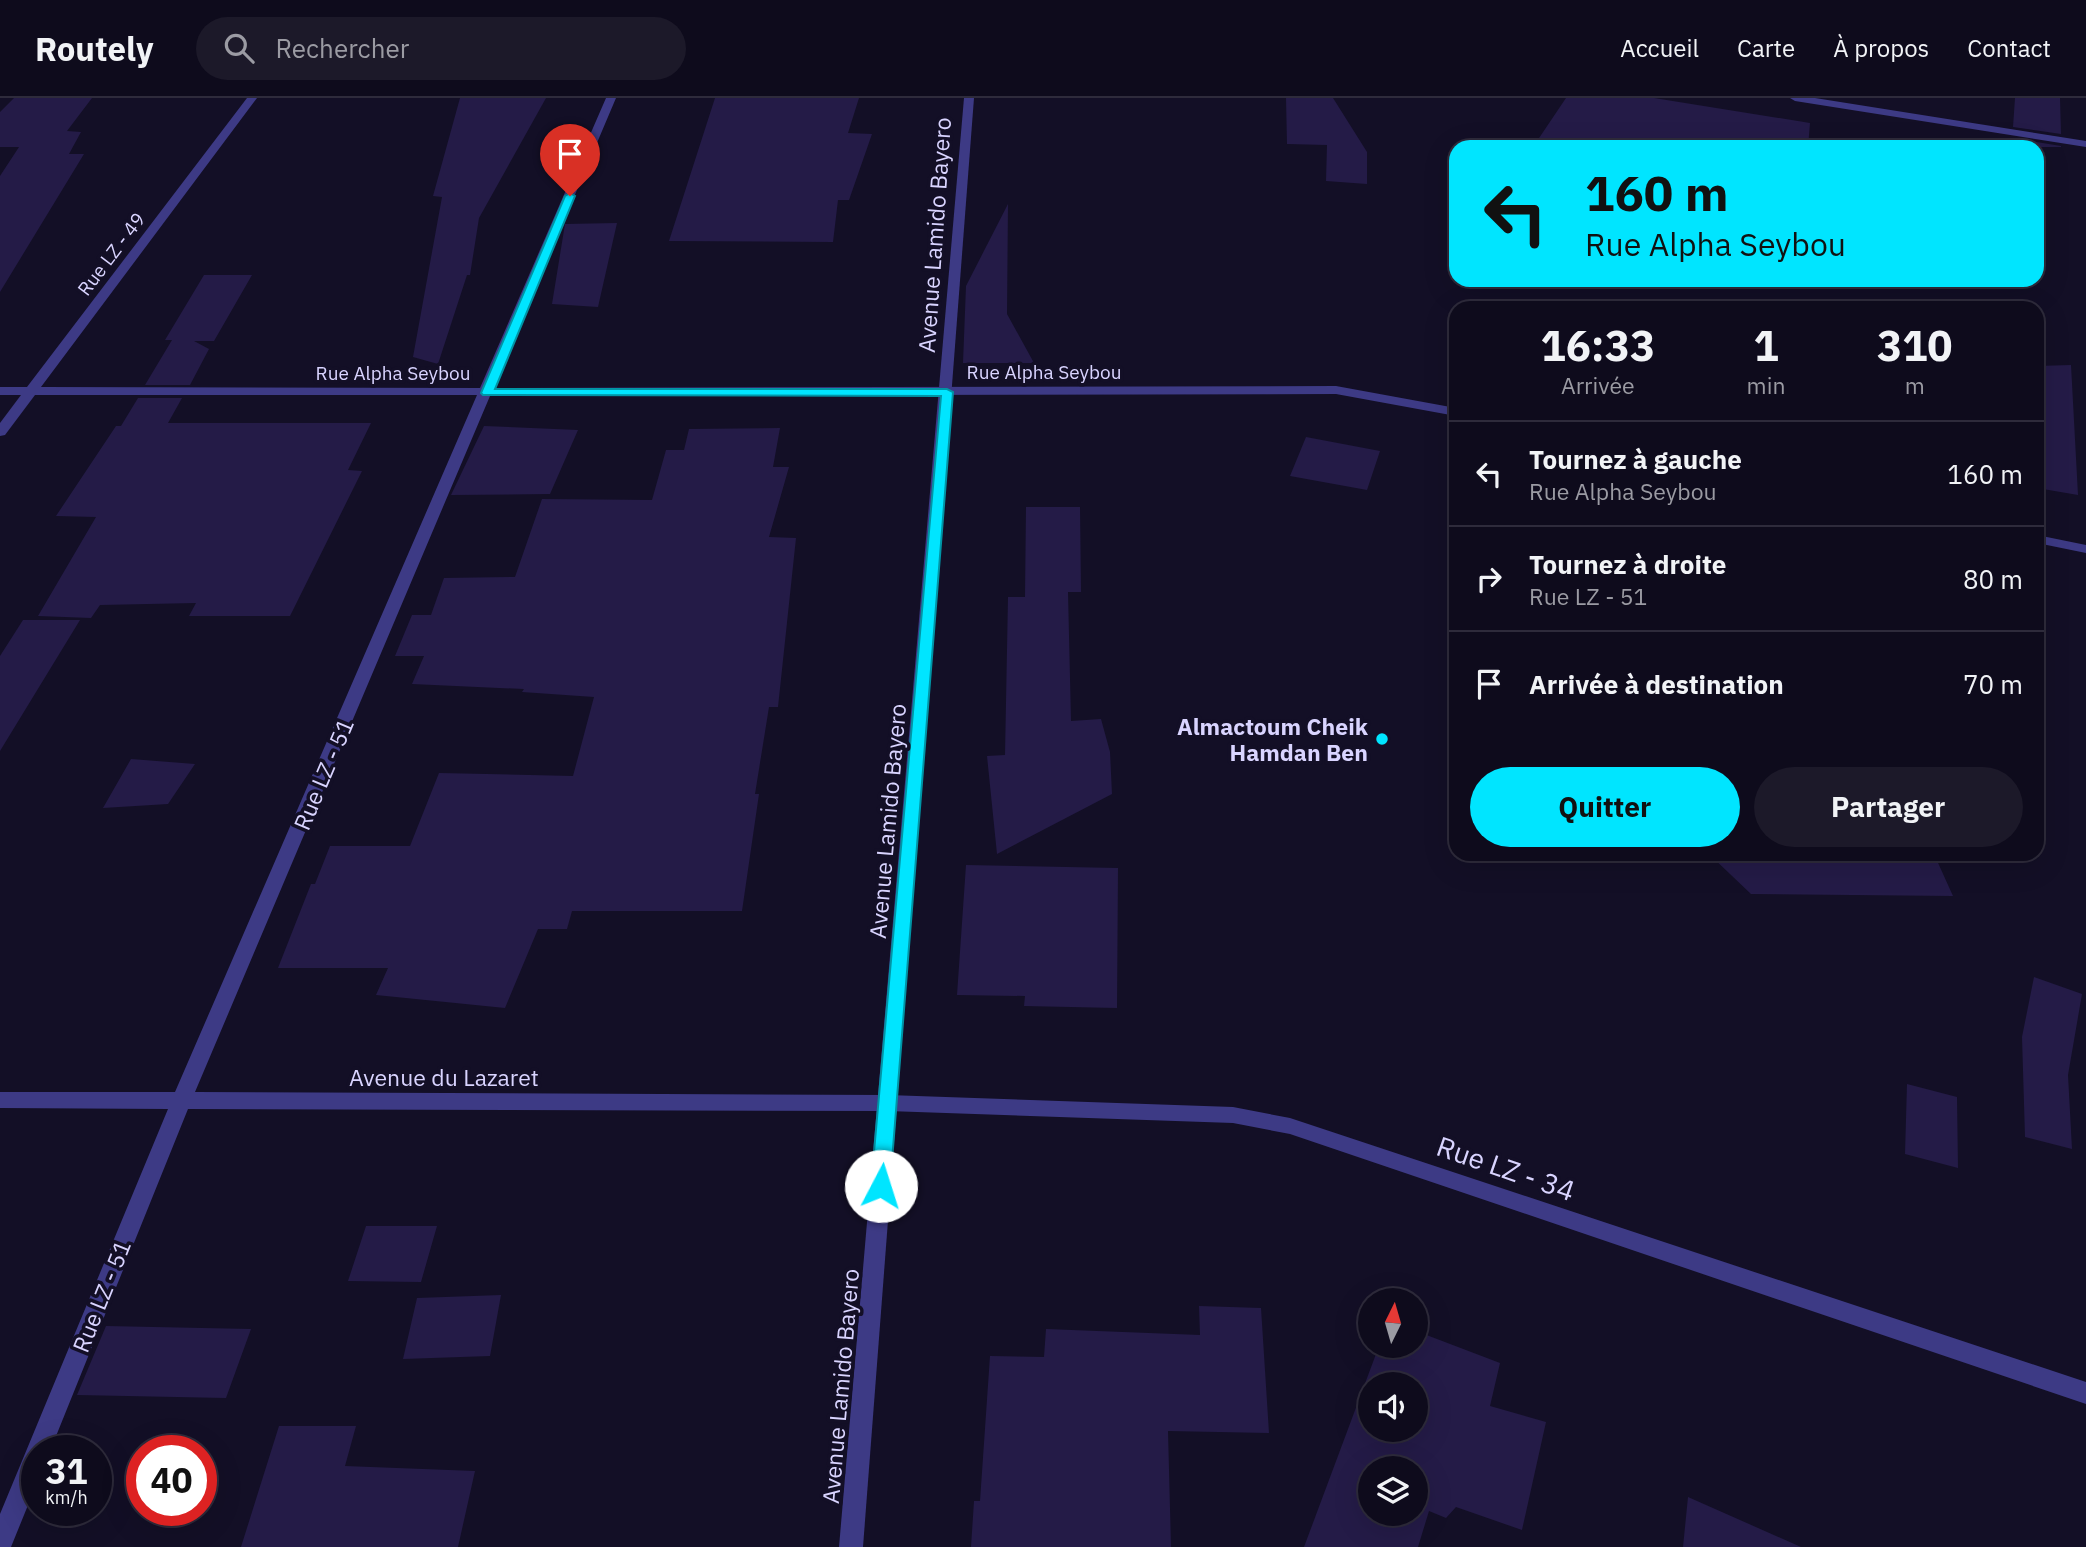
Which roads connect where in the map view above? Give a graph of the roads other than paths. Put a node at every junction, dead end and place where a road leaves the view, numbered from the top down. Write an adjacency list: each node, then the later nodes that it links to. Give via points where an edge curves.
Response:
1 (252, 98): 7 (street, Rue LZ - 49)
2 (611, 98): 9 (street, Rue LZ - 51)
3 (969, 98): 8 (street, Avenue Lamido Bayero)
4 (1795, 98): 5 (street)
5 (2086, 144)
6 (0, 391): 7 (street, Rue Alpha Seybou)
7 (32, 391): 9 (street, Rue Alpha Seybou); 11 (street, Rue LZ - 49)
8 (947, 392): 9 (street, Rue Alpha Seybou); 10 (street, Rue Alpha Seybou, via 1336,390); 16 (street, Avenue Lamido Bayero)
9 (487, 393): 15 (street, Rue LZ - 51)
10 (1449, 410)
11 (0, 432)
12 (2044, 540): 13 (street)
13 (2086, 549)
14 (0, 1100): 15 (street, Avenue du Lazaret)
15 (181, 1101): 16 (street, Avenue du Lazaret); 18 (street, Rue LZ - 51)
16 (888, 1103): 17 (street, Rue LZ - 34, via 1233,1115 1290,1126); 21 (street, Avenue Lamido Bayero)
17 (2086, 1393)
18 (44, 1435)
19 (21, 1491): 20 (street, Rue LZ - 51)
20 (0, 1543)
21 (851, 1547)

